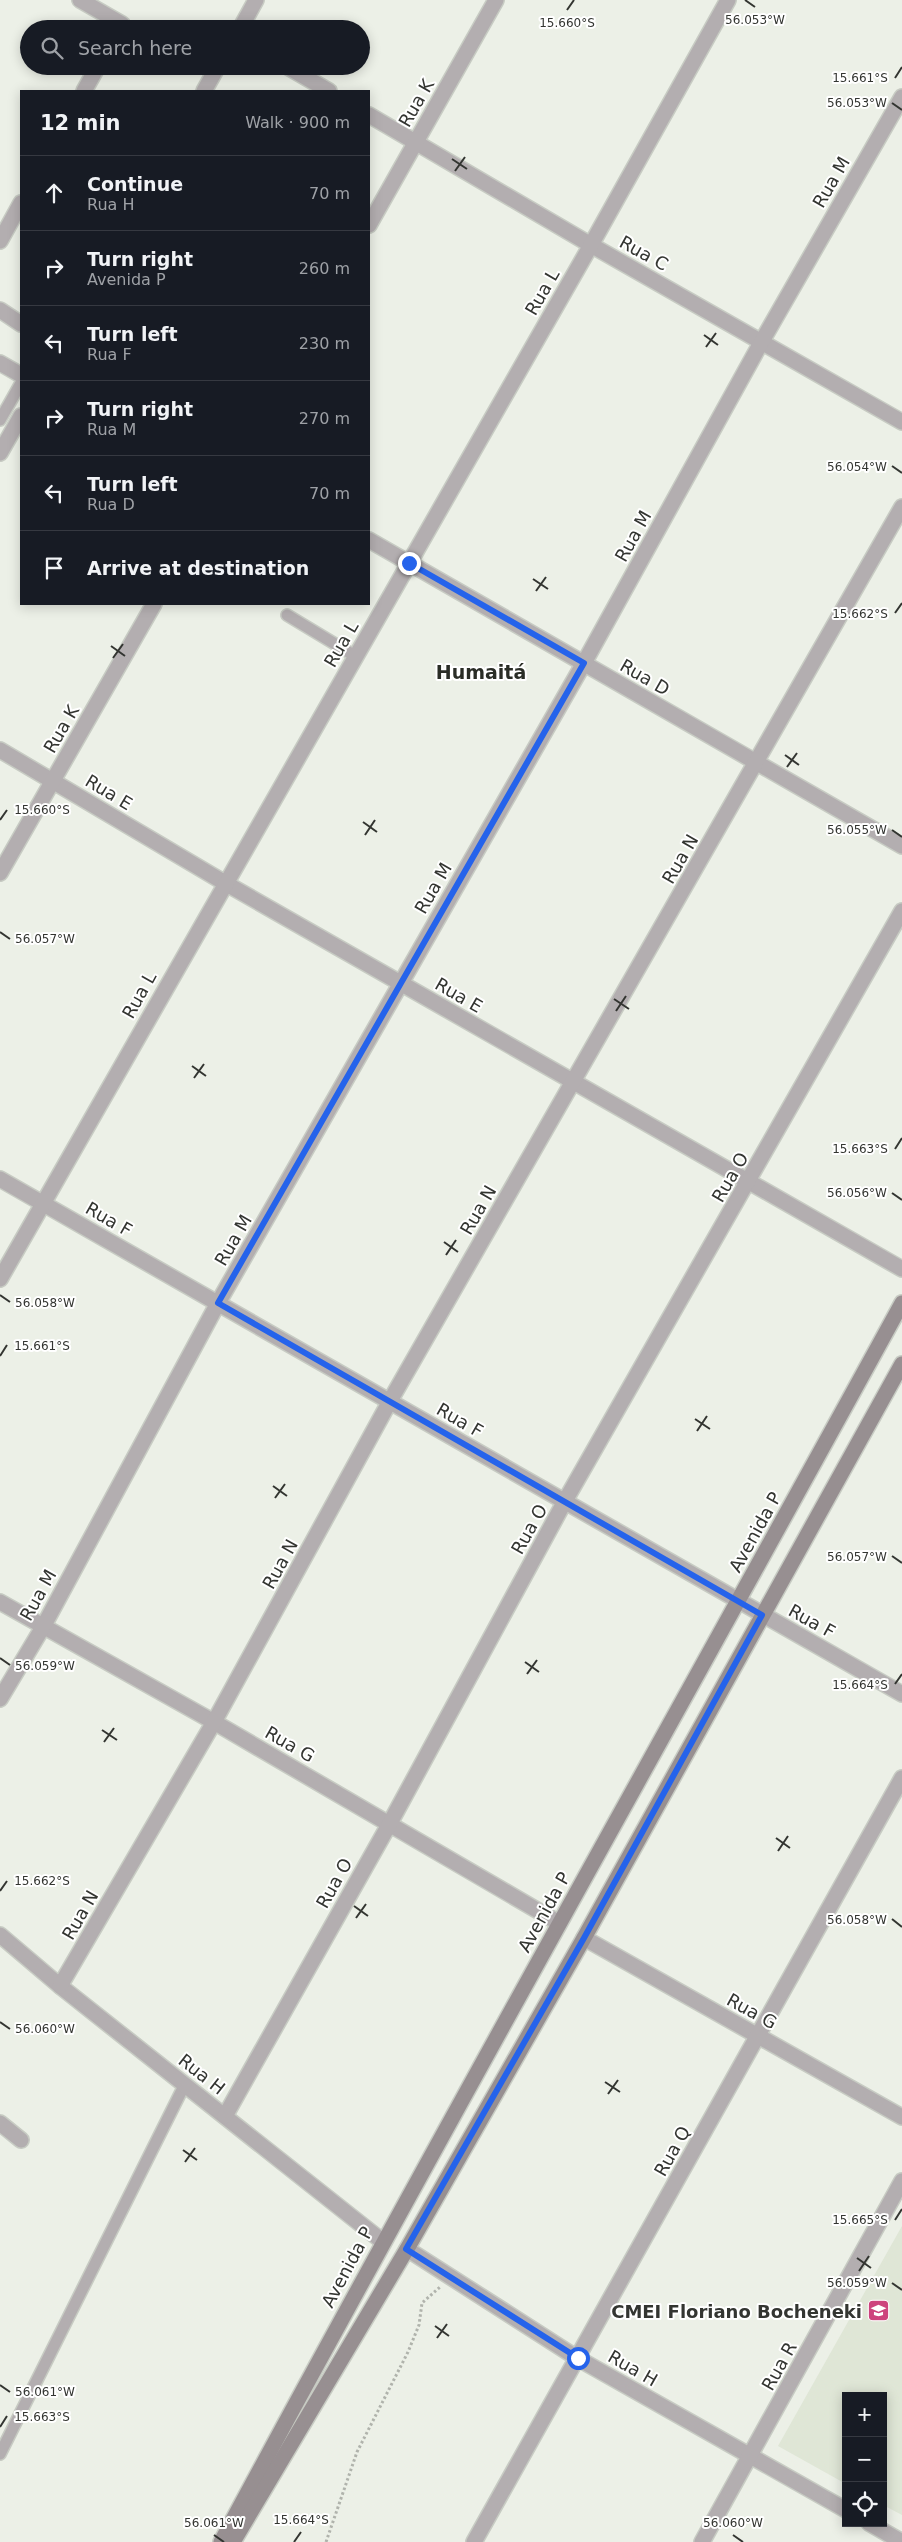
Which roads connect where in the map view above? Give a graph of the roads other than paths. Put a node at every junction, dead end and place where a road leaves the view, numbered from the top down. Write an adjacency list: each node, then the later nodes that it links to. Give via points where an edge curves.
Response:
1 (80, 0): 5 (street)
2 (256, 0): 6 (street)
3 (496, 0): 15 (street, Rua K)
4 (728, 0): 19 (street, Rua L)
5 (115, 20)
6 (245, 20)
7 (93, 75): 10 (street)
8 (213, 75): 11 (street)
9 (301, 75): 12 (street)
10 (85, 90)
11 (205, 90)
12 (327, 90)
13 (902, 97): 22 (street, Rua M)
14 (370, 116): 15 (street, Rua C)
15 (416, 142): 17 (street, Rua K); 19 (street, Rua C)
16 (20, 205): 18 (street)
17 (370, 223)
18 (0, 241)
19 (591, 245): 22 (street, Rua C); 32 (street, Rua L)
20 (0, 310): 21 (street)
21 (20, 323)
22 (762, 341): 28 (street, Rua C); 36 (street, Rua M)
23 (0, 363): 24 (street)
24 (20, 374)
25 (20, 385): 27 (lane)
26 (20, 418): 29 (street)
27 (0, 420)
28 (902, 422)
29 (1, 447)
30 (902, 507): 38 (street, Rua N)
31 (370, 541): 32 (street, Rua D)
32 (409, 563): 35 (street, Rua L); 36 (street, Rua D)
33 (153, 605): 39 (street, Rua K)
34 (287, 615): 35 (lane)
35 (355, 656): 42 (street, Rua L)
36 (584, 663): 38 (street, Rua D); 44 (street, Rua M)
37 (0, 750): 39 (street, Rua E)
38 (757, 762): 40 (street, Rua D); 45 (street, Rua N)
39 (53, 781): 41 (street, Rua K); 42 (street, Rua E)
40 (902, 846)
41 (0, 873)
42 (224, 883): 44 (street, Rua E); 48 (street, Rua L)
43 (902, 910): 47 (street, Rua O)
44 (400, 983): 45 (street, Rua E); 52 (street, Rua M)
45 (573, 1081): 47 (street, Rua E); 54 (street, Rua N)
46 (0, 1179): 48 (street, Rua F)
47 (750, 1180): 49 (street, Rua E); 55 (street, Rua O)
48 (43, 1203): 50 (street, Rua L); 52 (street, Rua F)
49 (902, 1269)
50 (0, 1279)
51 (902, 1302): 56 (street, Avenida P)
52 (218, 1303): 54 (street, Rua F); 59 (street, Rua M)
53 (902, 1364): 58 (street)
54 (390, 1401): 55 (street, Rua F); 62 (street, Rua N)
55 (565, 1501): 56 (street, Rua F); 64 (street, Rua O)
56 (739, 1601): 58 (street, Rua F); 65 (street, Avenida P)
57 (0, 1602): 59 (street, Rua G)
58 (762, 1615): 60 (street, Rua F); 67 (street)
59 (43, 1626): 61 (street, Rua M); 62 (street, Rua G)
60 (902, 1694)
61 (0, 1699)
62 (214, 1722): 64 (street, Rua G); 68 (street, Rua N)
63 (902, 1778): 69 (street, Rua Q)
64 (390, 1823): 65 (street, Rua G); 71 (street, Rua O)
65 (559, 1923): 76 (street, Avenida P)
66 (0, 1935): 68 (street, Rua H)
67 (584, 1938): 69 (street, Rua G); 77 (street)
68 (60, 1986): 70 (street, Rua H)
69 (757, 2036): 72 (street, Rua G); 78 (street, Rua Q)
70 (185, 2084): 71 (street, Rua H); 79 (lane)
71 (225, 2116): 76 (street, Rua H)
72 (902, 2117)
73 (0, 2123): 74 (street)
74 (20, 2140)
75 (902, 2181): 80 (street, Rua R)
76 (382, 2242): 83 (street, Avenida P)
77 (406, 2249): 78 (street, Rua H); 84 (street)
78 (578, 2358): 80 (street, Rua H); 85 (street, Rua Q)
79 (0, 2454)
80 (750, 2456): 81 (street, Rua H); 86 (street, Rua R)
81 (842, 2508)
82 (876, 2527): 87 (street)
83 (220, 2542)
84 (233, 2542)
85 (474, 2542)
86 (702, 2542)
87 (902, 2542)

